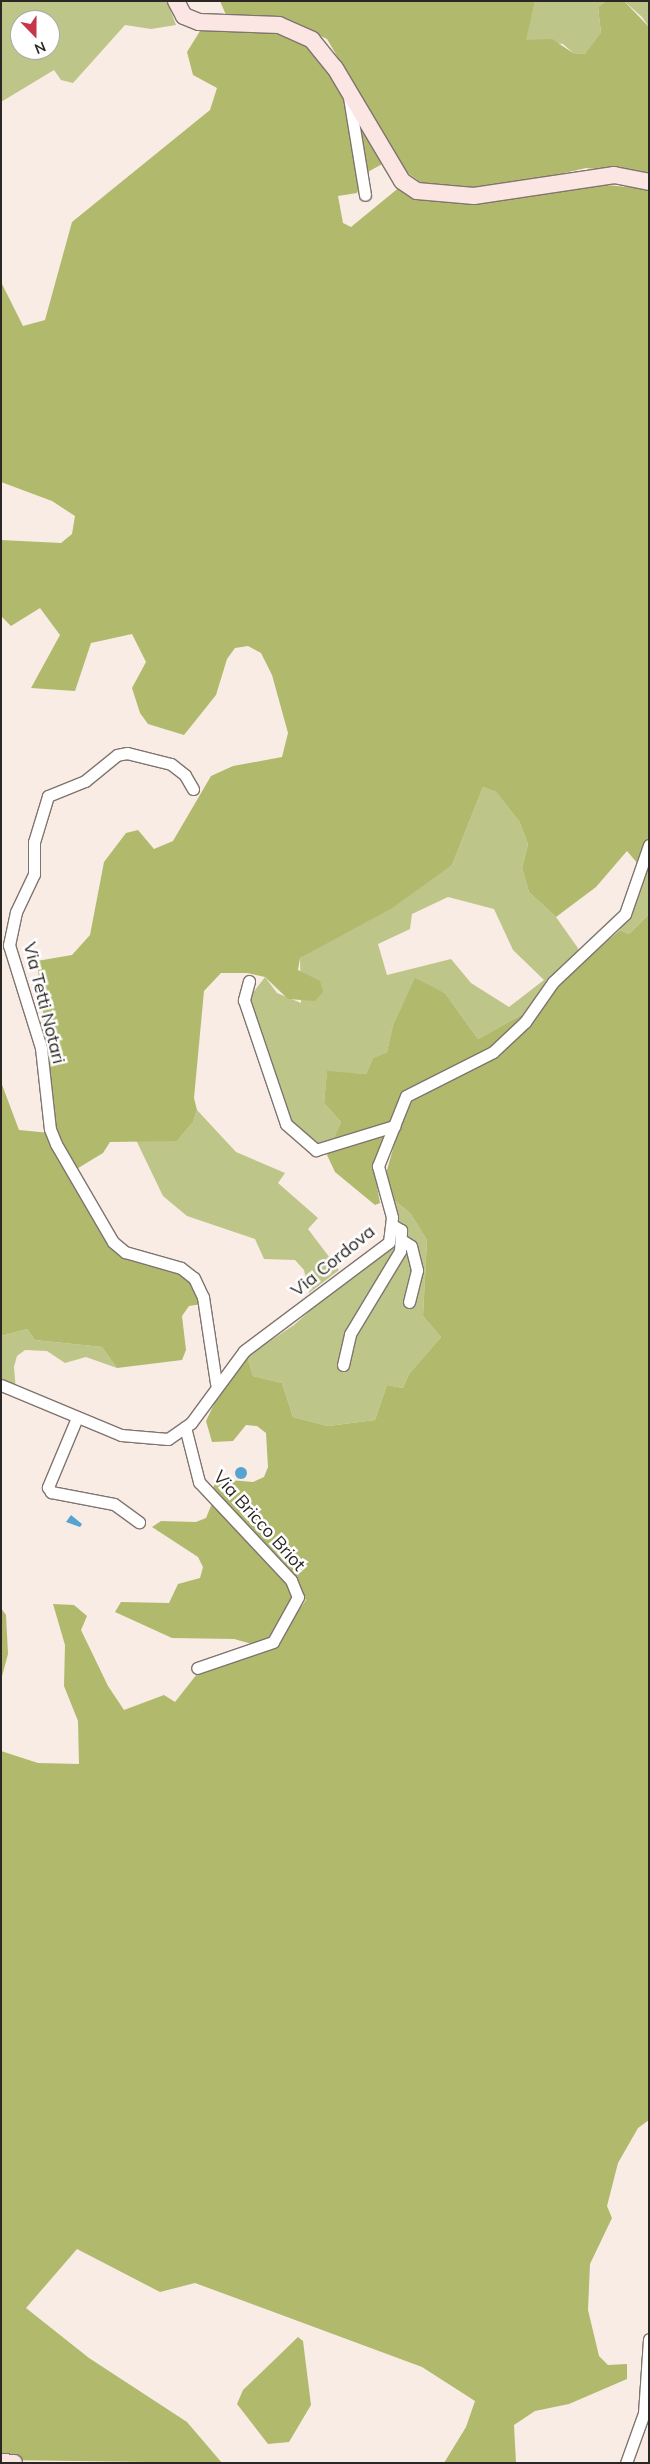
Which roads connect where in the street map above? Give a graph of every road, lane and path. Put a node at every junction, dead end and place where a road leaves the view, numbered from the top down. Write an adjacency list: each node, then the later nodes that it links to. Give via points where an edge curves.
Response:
1 (176, 1): 2 (street, via 184,16 199,22 279,25 312,40)
2 (347, 88): 3 (street, via 402,181 417,191 474,196 614,175); 4 (street)
3 (649, 182)
4 (365, 195)
5 (193, 788): 13 (street, Via Tetti Notari, via 185,775 171,764 127,753 117,755 86,781 48,796 34,842 34,874 16,912 9,945 41,1048 50,1129 56,1144 113,1242 125,1252 181,1268 194,1278 203,1297)
6 (649, 846): 8 (street, Via Cordova, via 626,914 612,930 553,982 525,1022 493,1052 406,1096)
7 (249, 981): 8 (street, via 244,1000 286,1124 316,1150)
8 (394, 1126): 9 (street, Via Cordova, via 378,1166)
9 (392, 1224): 10 (street, via 401,1230); 13 (street, Via Cordova, via 389,1242 244,1352)
10 (403, 1241): 11 (street, via 411,1246 417,1270); 12 (street, via 350,1334)
11 (409, 1302)
12 (344, 1365)
13 (216, 1383): 16 (street, Via Cordova)
14 (1, 1385): 15 (street, Via Cordova)
15 (76, 1420): 16 (street, Via Cordova, via 121,1435 168,1439); 17 (street, via 48,1487 51,1492 114,1504)
16 (185, 1427): 18 (street, Via Bricco Briot, via 199,1482 298,1589 295,1607 273,1642)
17 (139, 1522)
18 (197, 1668)
19 (649, 2339): 22 (street, via 644,2412)
20 (1, 2462): 21 (street)
21 (14, 2463)
22 (626, 2463)

